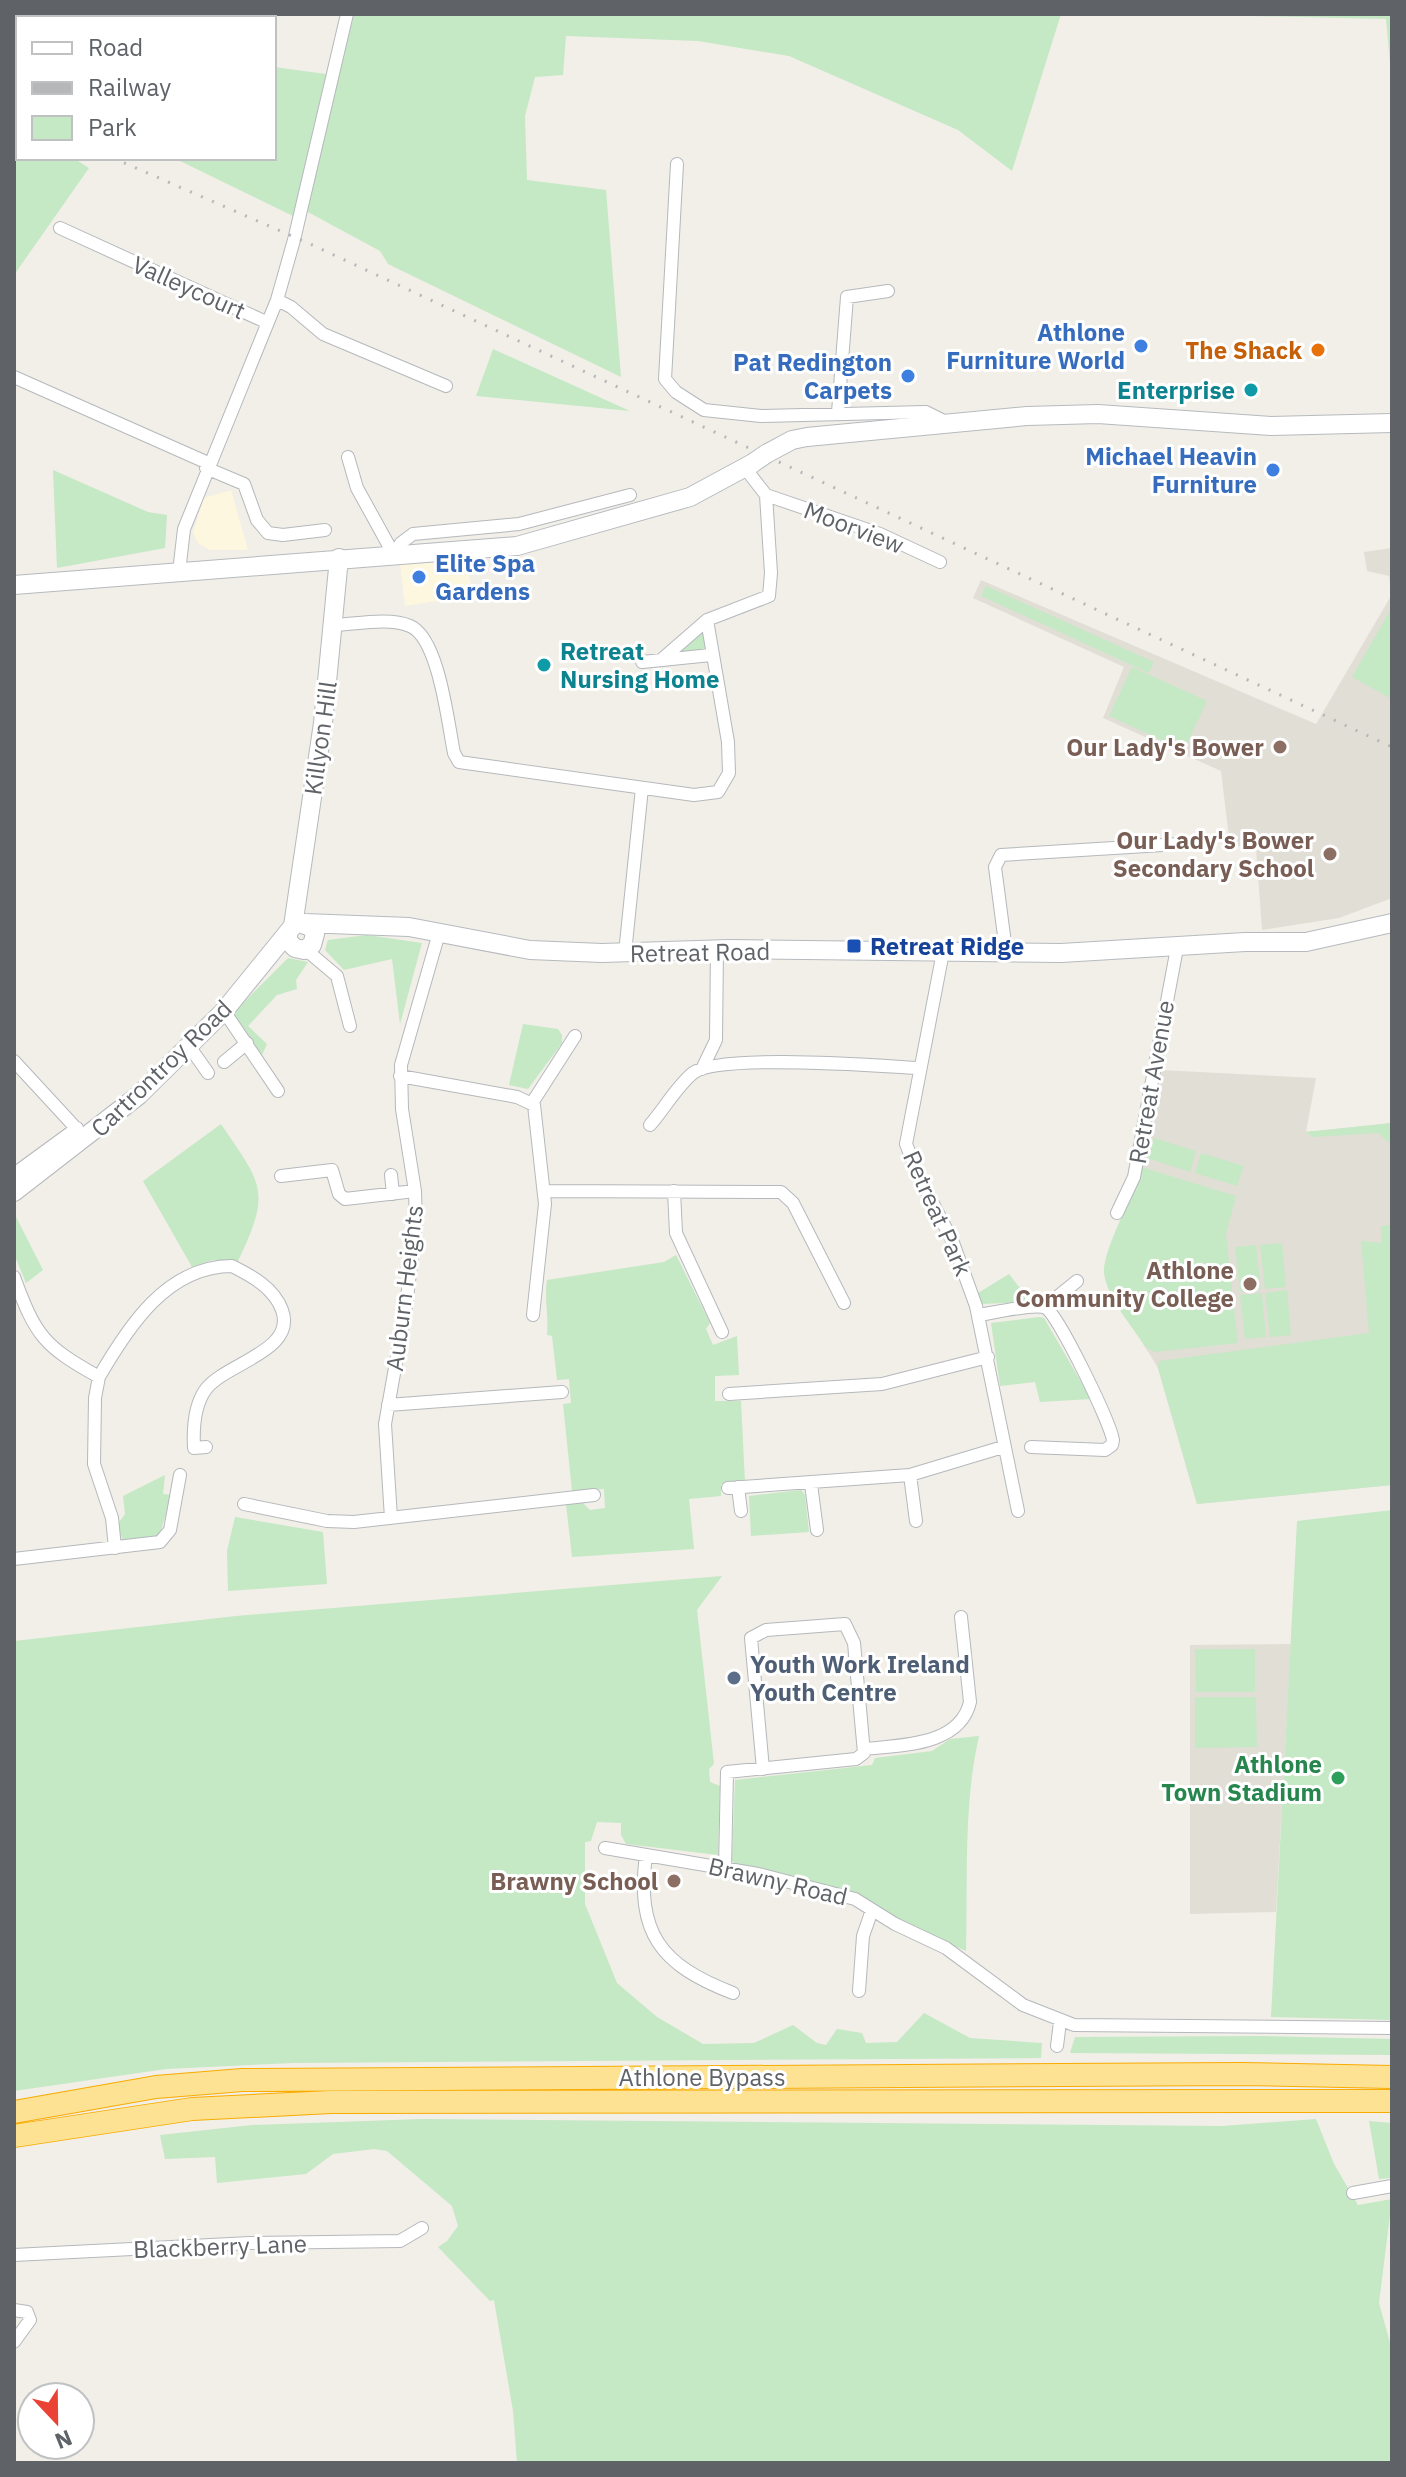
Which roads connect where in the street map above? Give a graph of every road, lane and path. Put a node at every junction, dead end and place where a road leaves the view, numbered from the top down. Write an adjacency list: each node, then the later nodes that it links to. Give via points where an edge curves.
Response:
1 (347, 14): 5 (street)
2 (677, 164): 9 (street, via 665,379 704,410 761,416)
3 (60, 228): 6 (street, Valleycourt)
4 (888, 291): 9 (street, via 847,297)
5 (277, 300): 6 (street); 8 (street, via 323,334)
6 (266, 322): 14 (street, Valleycourt)
7 (14, 378): 14 (street)
8 (446, 386)
9 (838, 412): 10 (street, via 926,412)
10 (949, 423): 11 (street, via 1098,414 1271,426); 13 (street, via 792,440)
11 (1392, 423)
12 (348, 457): 18 (street, via 363,501)
13 (755, 461): 16 (street); 18 (street, via 690,497 544,540 499,549)
14 (207, 466): 17 (street, via 244,484 257,520 268,533); 21 (street, Valleycourt, via 181,539)
15 (630, 495): 18 (street, via 519,524 413,534)
16 (766, 495): 20 (street, Moorview, via 880,534); 23 (street, Moorview, via 769,596)
17 (325, 530)
18 (394, 555): 19 (street)
19 (339, 558): 21 (street); 24 (street, Killyon Hill)
20 (940, 562)
21 (179, 572): 22 (street)
22 (14, 585)
23 (707, 620): 25 (street); 26 (street)
24 (335, 625): 28 (street, via 409,625 423,634 459,762); 31 (street, Killyon Hill)
25 (711, 655): 26 (street); 28 (street, via 728,742 729,773 724,783 718,792 708,794)
26 (661, 660): 27 (street)
27 (642, 662)
28 (642, 788): 37 (street)
29 (1195, 843): 35 (street, via 1001,855 995,867)
30 (1392, 923): 33 (street, Retreat Road, via 1306,942)
31 (301, 932): 32 (street, Retreat Road, via 341,925); 38 (street, Cartrontroy Road, via 263,965); 39 (street, via 339,980)
32 (439, 933): 37 (street, Retreat Road, via 530,950); 46 (street, Auburn Heights)
33 (1177, 948): 35 (street, Retreat Road, via 1061,958); 59 (street, Retreat Avenue, via 1134,1177)
34 (717, 949): 36 (street, Retreat Road); 37 (street, Retreat Road); 45 (street, via 716,1040)
35 (1006, 951): 36 (street, Retreat Road)
36 (943, 952): 44 (street, Retreat Park)
37 (625, 953)
38 (224, 1011): 41 (street); 42 (street, Cartrontroy Road)
39 (350, 1026)
40 (575, 1036): 48 (street)
41 (247, 1043): 42 (street, via 212,1070); 47 (street)
42 (189, 1046): 50 (street, Cartrontroy Road, via 133,1101)
43 (14, 1061): 50 (street)
44 (919, 1068): 45 (street, via 794,1063); 65 (street, Retreat Park, via 906,1144 952,1240)
45 (702, 1069): 49 (street)
46 (400, 1076): 48 (street); 54 (street, Auburn Heights)
47 (278, 1091)
48 (532, 1103): 55 (street)
49 (650, 1125)
50 (81, 1134): 51 (street); 57 (street, Cartrontroy Road)
51 (14, 1174)
52 (391, 1175): 58 (street)
53 (281, 1176): 58 (street, via 328,1169 345,1199)
54 (415, 1191): 58 (street); 71 (street, Auburn Heights, via 411,1271)
55 (545, 1191): 56 (street); 64 (street)
56 (674, 1191): 62 (street, via 767,1190 785,1195); 66 (street, via 676,1233)
57 (14, 1192)
58 (393, 1194)
59 (1117, 1213)
60 (14, 1277): 68 (street, via 46,1344)
61 (1077, 1281): 63 (street)
62 (844, 1303)
63 (1045, 1307): 65 (street); 74 (street, via 1080,1364 1113,1443 1102,1450)
64 (533, 1315)
65 (979, 1315): 67 (street, Retreat Park)
66 (722, 1332)
67 (988, 1357): 70 (street, via 901,1382); 73 (street, Retreat Park)
68 (99, 1377): 72 (street, via 133,1324 172,1285 223,1266 257,1280 276,1299 284,1315 283,1328 272,1346 222,1373 204,1391 193,1431 194,1448); 85 (street, via 94,1464)
69 (562, 1392): 71 (street, Auburn Heights)
70 (729, 1394)
71 (388, 1405): 82 (street, Auburn Heights)
72 (206, 1447)
73 (1003, 1447): 76 (street); 81 (street, Retreat Park)
74 (1031, 1447)
75 (180, 1475): 85 (street, via 165,1538)
76 (910, 1475): 77 (street); 83 (street)
77 (811, 1484): 80 (street, via 733,1488); 84 (street)
78 (594, 1495): 82 (street)
79 (244, 1504): 82 (street, via 339,1522)
80 (741, 1511)
81 (1018, 1511)
82 (391, 1518)
83 (916, 1521)
84 (817, 1530)
85 (115, 1548): 86 (street)
86 (14, 1559)
87 (961, 1617): 88 (street, via 967,1711 929,1741)
88 (865, 1749): 89 (street, via 856,1759); 89 (street, via 854,1643 847,1626 837,1622 766,1630 755,1633 750,1642)
89 (763, 1769): 92 (street, via 721,1772)
90 (605, 1848): 91 (street, Brawny Road)
91 (646, 1855): 92 (street, Brawny Road); 95 (street, via 643,1905 658,1941 691,1974)
92 (725, 1868): 93 (street, Brawny Road, via 844,1896)
93 (872, 1910): 94 (street, via 863,1936); 96 (street, Brawny Road, via 939,1944 1023,2005)
94 (859, 1991)
95 (733, 1993)
96 (1060, 2022): 97 (street, Brawny Road, via 1106,2028); 98 (street)
97 (1392, 2028)
98 (1057, 2046)
99 (1392, 2077): 100 (highway, Athlone Bypass, via 409,2078)
100 (156, 2087): 102 (highway); 104 (highway, Athlone Bypass)
101 (1392, 2101): 103 (highway, Athlone Bypass)
102 (14, 2102)
103 (331, 2102): 105 (highway, Athlone Bypass, via 192,2109); 106 (highway, via 155,2122)
104 (14, 2112)
105 (14, 2136)
106 (14, 2152)
107 (1392, 2186): 108 (street)
108 (1353, 2193)
109 (422, 2228): 110 (street, Blackberry Lane, via 400,2241)
110 (14, 2255)
111 (14, 2310): 112 (street, via 27,2312 30,2320)
112 (14, 2342)

